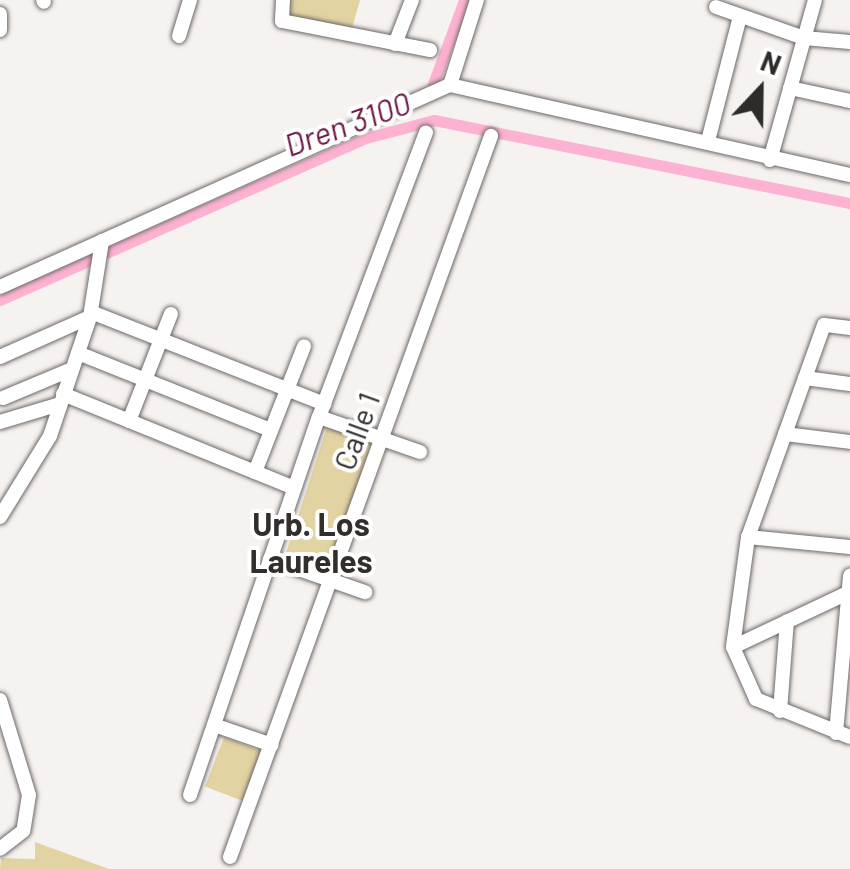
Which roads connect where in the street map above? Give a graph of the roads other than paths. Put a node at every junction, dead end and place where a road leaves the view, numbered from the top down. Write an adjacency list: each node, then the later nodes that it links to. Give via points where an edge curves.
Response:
1 (190, 0): 8 (street)
2 (284, 0): 11 (street, via 282,21)
3 (412, 0): 11 (street)
4 (477, 0): 13 (street)
5 (815, 0): 9 (street)
6 (716, 7): 7 (street)
7 (740, 16): 9 (street); 18 (street)
8 (179, 36)
9 (804, 38): 10 (street); 14 (street)
10 (850, 42)
11 (396, 44): 12 (street)
12 (430, 50)
13 (450, 86): 19 (street); 21 (street)
14 (790, 88): 15 (street); 19 (street)
15 (850, 101)
16 (426, 132): 37 (street)
17 (490, 136): 42 (street, Calle 1)
18 (708, 137)
19 (770, 160): 20 (street)
20 (850, 175)
21 (102, 252): 22 (street); 24 (street)
22 (0, 287)
23 (171, 314): 26 (street)
24 (90, 315): 26 (street); 28 (street); 29 (street)
25 (850, 328): 31 (street, via 824,324)
26 (161, 339): 32 (street); 34 (street)
27 (304, 346): 34 (street)
28 (78, 353): 30 (street); 32 (street)
29 (0, 357)
30 (72, 369): 35 (street); 36 (street)
31 (805, 378): 33 (street); 41 (street)
32 (145, 380): 38 (street); 40 (street)
33 (850, 384)
34 (287, 389): 37 (street); 40 (street)
35 (2, 398)
36 (62, 399): 38 (street); 39 (street); 47 (street, via 36,466)
37 (322, 410): 42 (street); 46 (street)
38 (129, 421): 45 (street)
39 (0, 422)
40 (271, 430): 45 (street)
41 (785, 434): 43 (street); 48 (street)
42 (381, 438): 44 (street); 52 (street, Calle 1)
43 (850, 442)
44 (420, 452)
45 (255, 472): 46 (street)
46 (294, 488): 50 (street)
47 (0, 517)
48 (748, 537): 49 (street); 56 (street)
49 (850, 547)
50 (270, 559): 52 (street); 60 (street)
51 (850, 576): 54 (street)
52 (333, 581): 53 (street); 63 (street, Calle 1)
53 (364, 592)
54 (848, 593): 55 (street); 57 (street)
55 (788, 621): 56 (street); 59 (street)
56 (733, 647): 59 (street, via 756,699)
57 (845, 683): 61 (street)
58 (0, 700): 62 (street)
59 (780, 711): 61 (street)
60 (214, 725): 63 (street); 64 (street)
61 (843, 735)
62 (6, 738): 65 (street, via 29,807 23,831)
63 (272, 744): 66 (street, Calle 1)
64 (190, 795)
65 (0, 850)
66 (230, 856)

